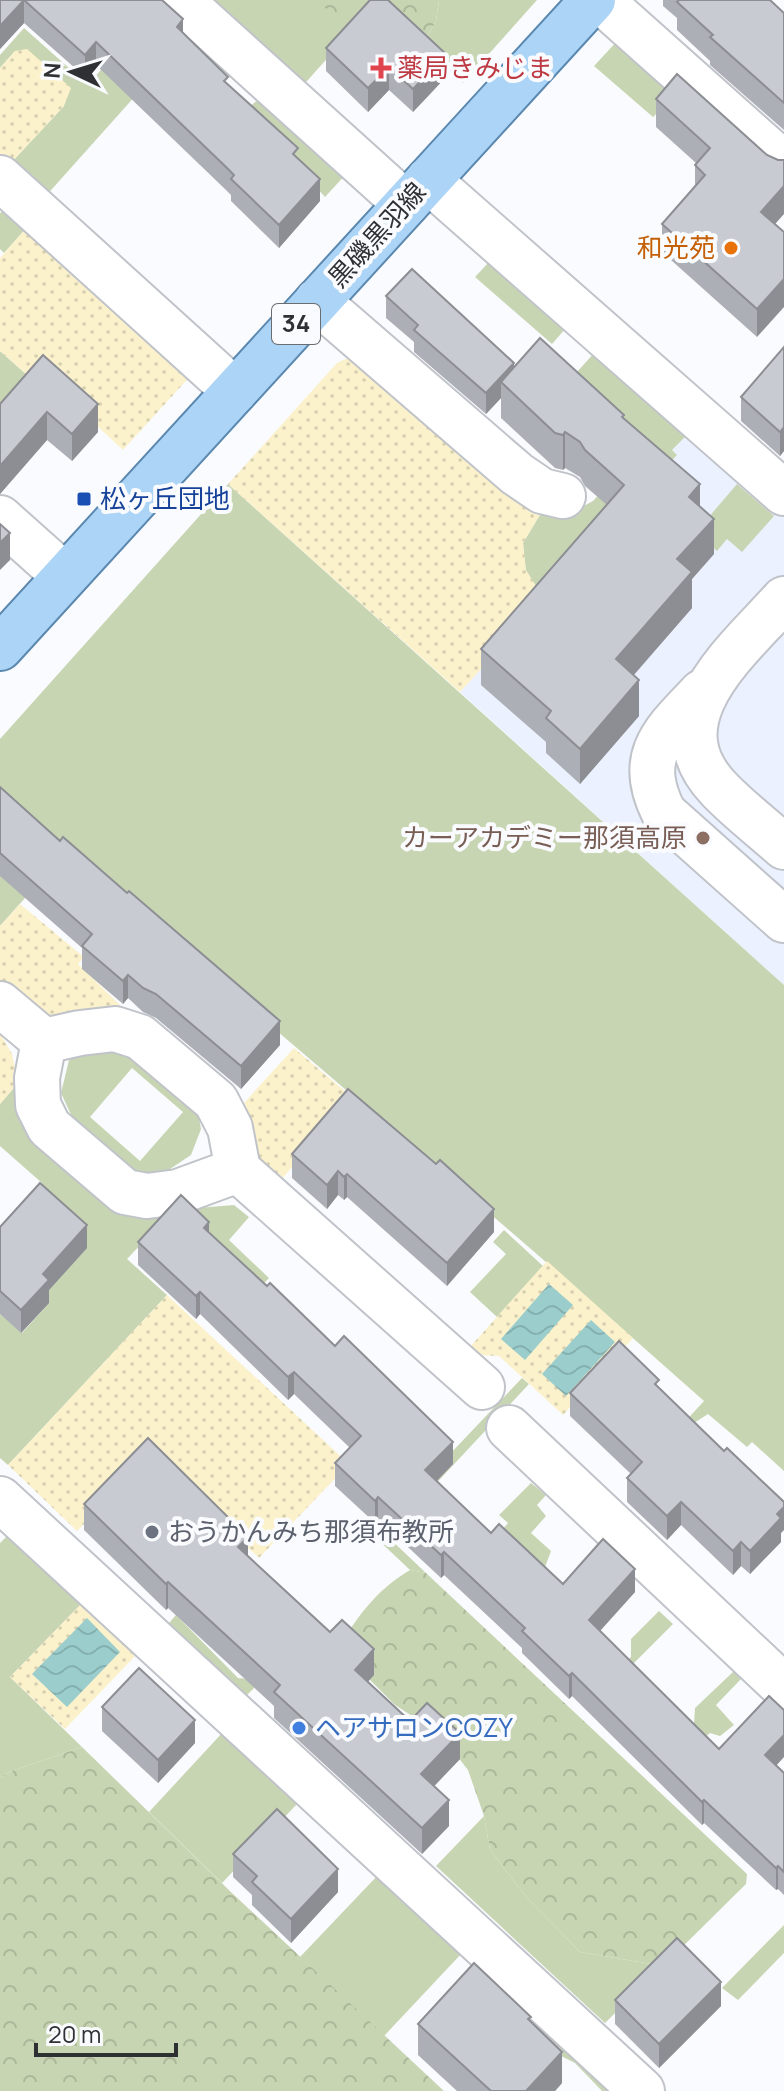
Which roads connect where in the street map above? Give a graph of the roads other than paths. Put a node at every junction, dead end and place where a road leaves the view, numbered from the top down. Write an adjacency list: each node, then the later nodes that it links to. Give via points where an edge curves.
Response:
1 (180, 0): 5 (street)
2 (589, 2): 3 (street); 5 (main road, 黒磯黒羽線 / 34)
3 (784, 164)
4 (0, 178): 7 (street)
5 (417, 192): 6 (main road, 黒磯黒羽線 / 34); 8 (street)
6 (317, 301): 7 (main road, 黒磯黒羽線 / 34); 9 (street, via 517,474 542,491)
7 (235, 391): 11 (main road, 黒磯黒羽線 / 34)
8 (784, 493)
9 (563, 496)
10 (0, 518): 11 (street)
11 (65, 576): 13 (main road, 黒磯黒羽線 / 34)
12 (784, 599): 14 (street)
13 (0, 648)
14 (711, 682): 15 (street, via 697,709 694,739 703,767 718,788); 16 (street, via 666,730 652,768 653,792 664,813)
15 (784, 847)
16 (784, 920)
17 (0, 1004): 18 (street)
18 (44, 1041): 19 (street, via 115,1029 140,1037 216,1101 230,1128); 19 (street, via 38,1105 49,1127 125,1192 178,1192)
19 (238, 1170): 20 (street)
20 (482, 1387)
21 (509, 1428): 23 (street)
22 (0, 1499): 24 (street)
23 (784, 1687)
24 (642, 2091)

